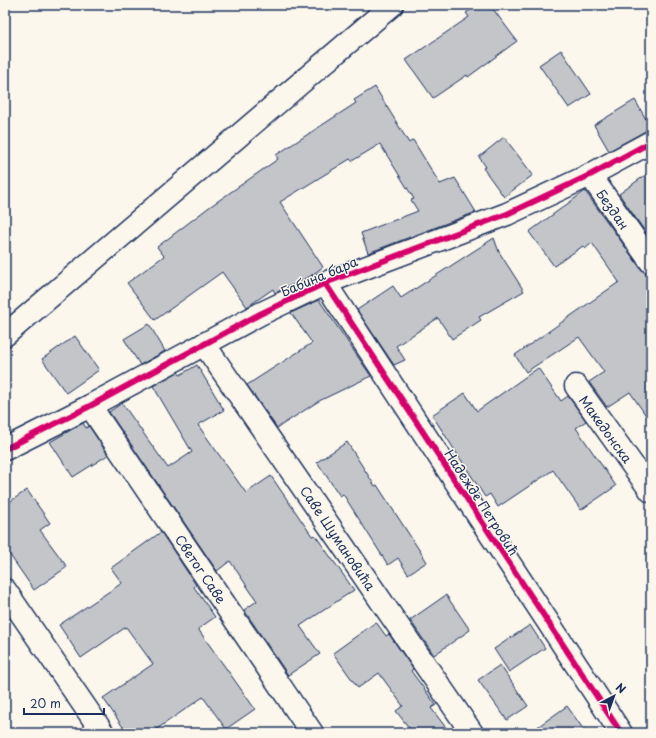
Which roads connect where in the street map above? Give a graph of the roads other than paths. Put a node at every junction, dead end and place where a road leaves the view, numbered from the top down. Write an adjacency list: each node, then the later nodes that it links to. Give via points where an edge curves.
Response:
1 (392, 5): 6 (street)
2 (651, 142): 3 (street, Бабина бара)
3 (590, 174): 4 (street, Бездан); 5 (street, Бабина бара, via 507,214)
4 (651, 262)
5 (325, 283): 7 (street, Бабина бара); 16 (street, Надежде Петровић)
6 (5, 335)
7 (204, 344): 9 (street, Бабина бара); 15 (street, Саве Шумановића)
8 (576, 386): 11 (street, Македонска)
9 (90, 406): 10 (street, Бабина бара); 14 (street, Светог Саве)
10 (5, 449)
11 (651, 491)
12 (5, 590): 13 (street)
13 (103, 733)
14 (312, 733)
15 (472, 733)
16 (622, 733)

